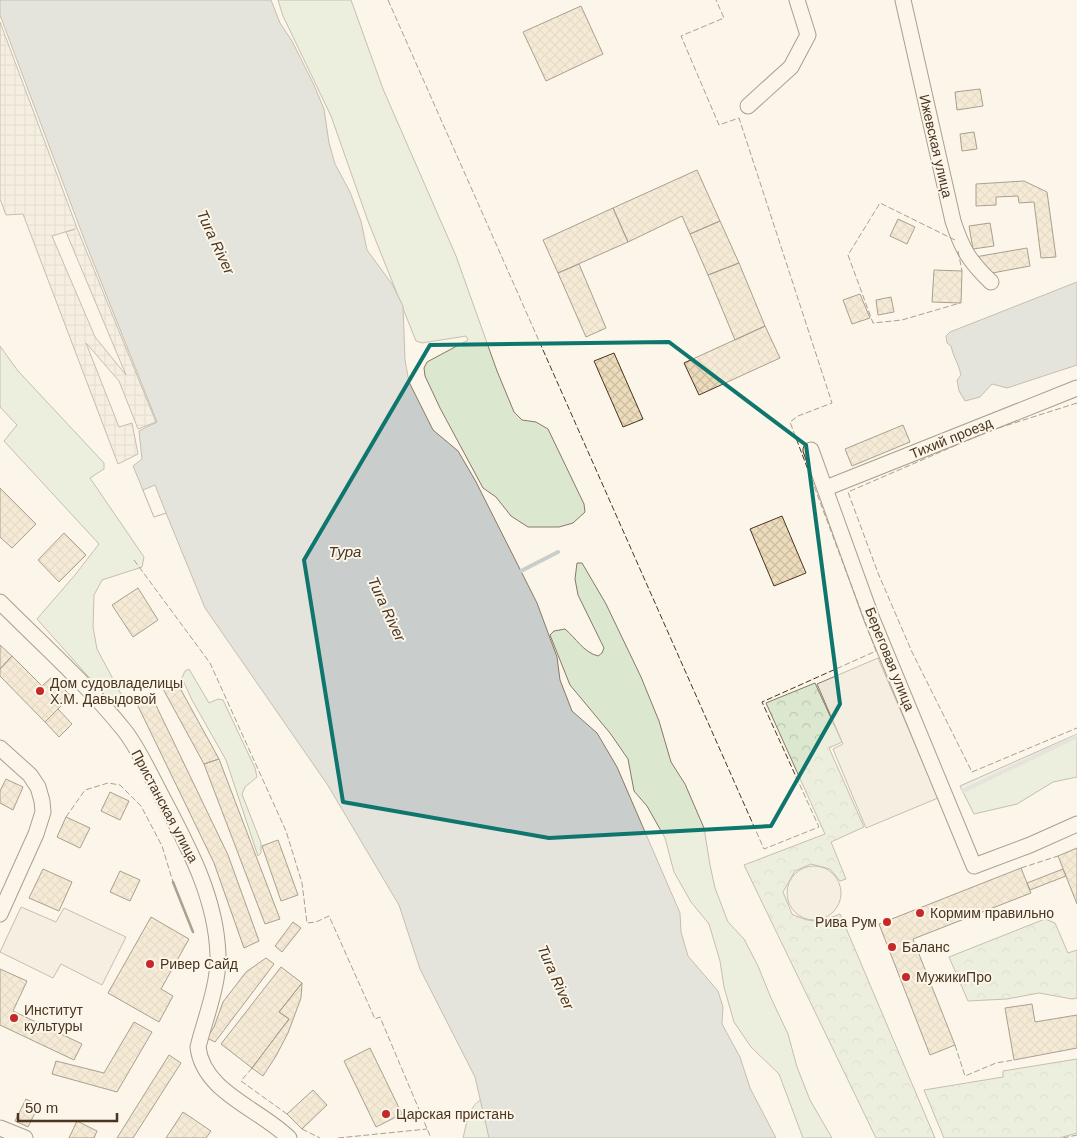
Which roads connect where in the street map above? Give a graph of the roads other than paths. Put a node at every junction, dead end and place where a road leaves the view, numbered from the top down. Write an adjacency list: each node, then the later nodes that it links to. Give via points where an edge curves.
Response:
1 (797, 0): 3 (street, via 808,35 791,67)
2 (903, 0): 4 (street, Ижевская улица, via 953,221 971,262)
3 (748, 106)
4 (991, 282)
5 (1077, 388): 7 (street, Тихий проезд)
6 (811, 450): 7 (street, Береговая улица)
7 (826, 488): 10 (street, Береговая улица, via 872,618 974,866 1030,846)
8 (0, 602): 14 (street, Пристанская улица, via 70,670 125,731 150,773 194,858 214,926 218,955 198,1047 199,1058 210,1078)
9 (0, 748): 11 (street, via 30,775 38,787 43,812)
10 (1077, 824)
11 (0, 914)
12 (0, 1128): 13 (street)
13 (25, 1138)
14 (289, 1138)

